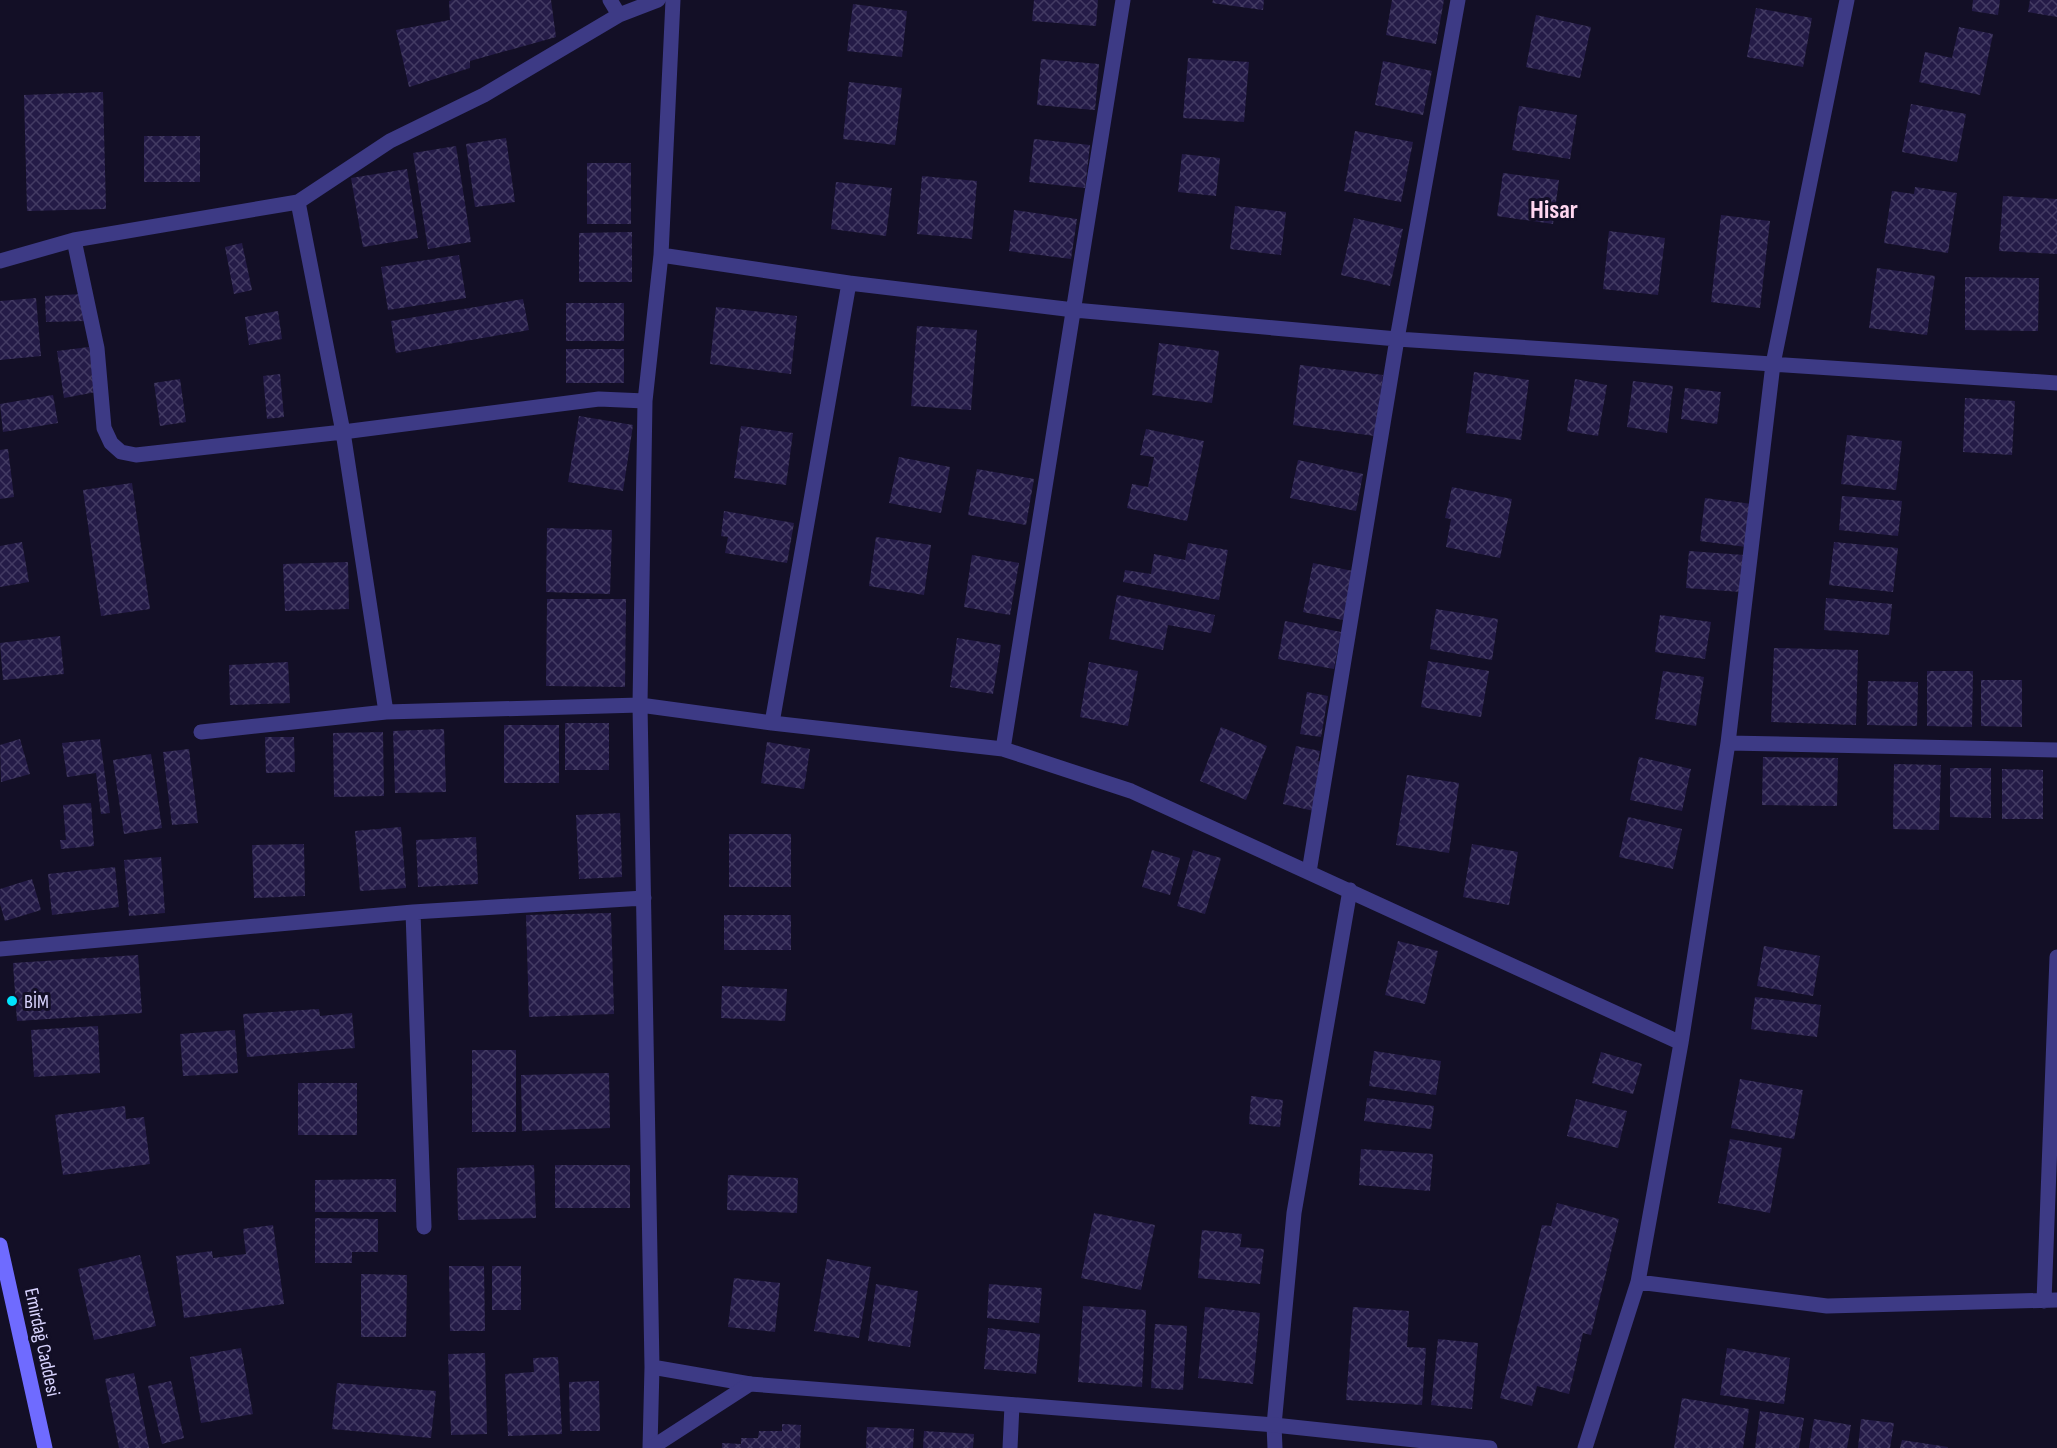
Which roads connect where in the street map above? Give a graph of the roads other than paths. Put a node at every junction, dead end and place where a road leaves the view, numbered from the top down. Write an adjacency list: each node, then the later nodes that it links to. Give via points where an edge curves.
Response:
1 (610, 0): 7 (street)
2 (658, 0): 7 (street)
3 (673, 0): 10 (street)
4 (1123, 0): 13 (street)
5 (1458, 0): 14 (street)
6 (1847, 0): 15 (street)
7 (618, 15): 8 (street, via 484,95 390,141)
8 (298, 202): 9 (street); 18 (street)
9 (74, 240): 11 (street); 18 (street, via 97,348 104,428 120,452 136,455)
10 (661, 255): 12 (street); 17 (street)
11 (0, 261)
12 (849, 283): 13 (street); 21 (street)
13 (1074, 310): 14 (street); 24 (street)
14 (1397, 339): 15 (street); 26 (street)
15 (1773, 364): 16 (street); 23 (street)
16 (2057, 383)
17 (645, 401): 18 (street, via 599,399); 19 (street)
18 (343, 432): 20 (street)
19 (640, 705): 20 (street); 21 (street); 28 (street)
20 (386, 712): 22 (street)
21 (772, 723): 24 (street)
22 (201, 732)
23 (1728, 743): 25 (street); 32 (street)
24 (1003, 748): 26 (street, via 1131,791)
25 (2057, 750)
26 (1309, 872): 27 (street)
27 (1350, 890): 32 (street); 40 (street, via 1294,1213)
28 (644, 898): 29 (street); 37 (street)
29 (412, 912): 30 (street); 33 (street)
30 (0, 949)
31 (2057, 957): 36 (street)
32 (1681, 1043): 35 (street)
33 (424, 1227)
34 (0, 1245): 41 (main road, Emirdağ Caddesi)
35 (1638, 1281): 36 (street, via 1827,1306); 46 (street)
36 (2050, 1301)
37 (652, 1367): 38 (street); 42 (street)
38 (750, 1384): 39 (street); 42 (street)
39 (1012, 1405): 40 (street); 43 (street)
40 (1274, 1425): 44 (street); 45 (street)
41 (45, 1448)
42 (651, 1448)
43 (1010, 1448)
44 (1275, 1448)
45 (1490, 1448)
46 (1585, 1448)

